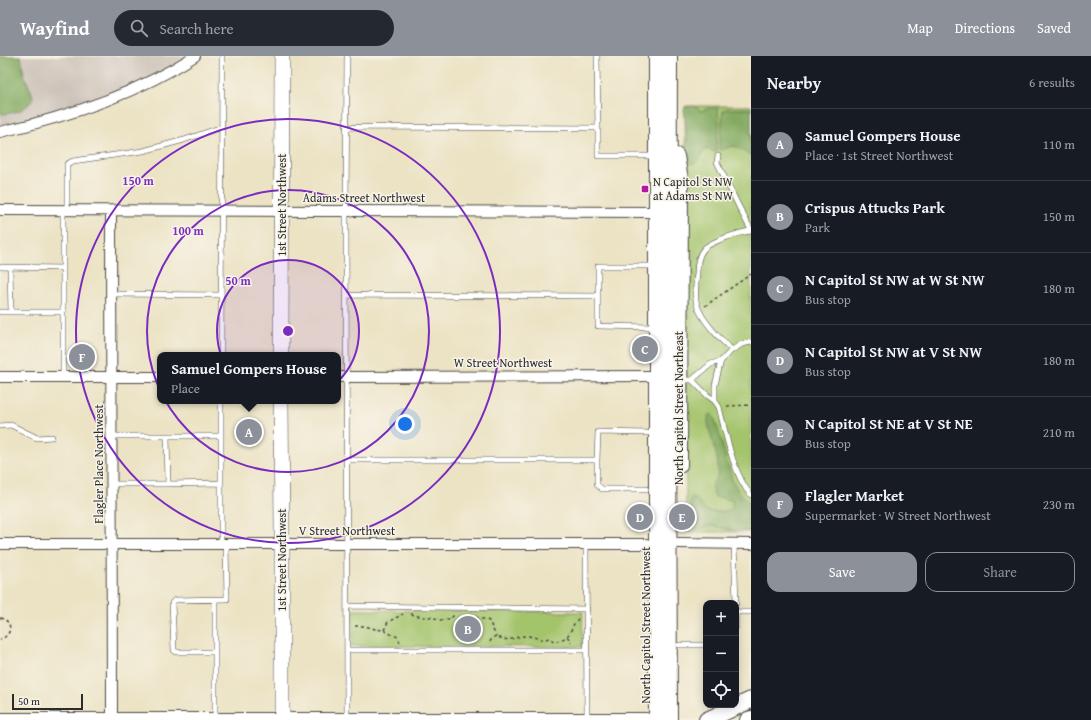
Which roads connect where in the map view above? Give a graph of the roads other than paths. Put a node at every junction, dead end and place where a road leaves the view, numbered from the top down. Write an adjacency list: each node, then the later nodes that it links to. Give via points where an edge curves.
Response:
1 (195, 56): 11 (street, via 152,80 109,99 65,115)
2 (222, 56): 8 (lane)
3 (282, 56): 18 (street, 1st Street Northwest)
4 (347, 56): 9 (lane)
5 (598, 56): 10 (lane)
6 (657, 56): 12 (main road, North Capitol Street Northwest)
7 (668, 56): 44 (main road, North Capitol Street Northeast)
8 (222, 127): 15 (lane, via 143,151 67,164); 17 (lane)
9 (346, 127): 10 (lane); 19 (lane)
10 (598, 128): 12 (lane, via 598,156)
11 (0, 132)
12 (657, 156): 20 (main road, North Capitol Street Northwest)
13 (718, 156): 21 (lane, via 717,162)
14 (0, 210): 15 (street, Adams Street Northwest)
15 (65, 210): 16 (street, Adams Street Northwest); 25 (lane)
16 (111, 211): 17 (street, Adams Street Northwest); 26 (street, Flagler Place Northwest)
17 (222, 211): 18 (street, Adams Street Northwest); 27 (lane)
18 (282, 211): 19 (street, Adams Street Northwest); 37 (street, 1st Street Northwest)
19 (346, 211): 20 (street, Adams Street Northwest); 28 (lane)
20 (657, 212): 22 (main road, North Capitol Street Northwest)
21 (751, 230): 35 (lane, via 706,246 698,263 696,301 701,316)
22 (656, 266): 29 (lane, via 598,266); 33 (main road, North Capitol Street Northwest)
23 (0, 267): 24 (lane)
24 (10, 268): 25 (lane); 31 (lane)
25 (63, 268): 32 (lane)
26 (112, 294): 27 (lane); 41 (street, Flagler Place Northwest)
27 (221, 295): 36 (lane)
28 (346, 295): 29 (lane); 43 (lane)
29 (598, 296): 33 (lane, via 598,326)
30 (0, 312): 31 (lane)
31 (11, 312): 32 (lane)
32 (63, 312): 40 (lane)
33 (656, 327): 44 (main road, North Capitol Street Northwest)
34 (751, 342): 35 (lane)
35 (732, 350): 38 (lane)
36 (221, 352)
37 (281, 352)
38 (721, 361): 44 (lane); 45 (lane, via 715,384)
39 (0, 377): 40 (street)
40 (63, 377): 41 (street)
41 (112, 377): 42 (street); 52 (street, Flagler Place Northwest)
42 (157, 377)
43 (342, 377): 44 (street, W Street Northwest); 55 (lane)
44 (674, 378): 45 (lane); 48 (main road, North Capitol Street Northwest); 62 (main road, North Capitol Street Northeast); 93 (main road, North Capitol Street Northeast)
45 (715, 401): 61 (lane, via 719,407 738,475)
46 (221, 404): 54 (lane)
47 (281, 404): 66 (street, 1st Street Northwest)
48 (657, 411): 50 (main road, North Capitol Street Northwest); 91 (main road, North Capitol Street Northwest)
49 (0, 426): 51 (lane, via 11,425 37,438)
50 (648, 433): 56 (lane, via 598,432); 60 (main road, North Capitol Street Northwest)
51 (52, 436)
52 (112, 436): 53 (lane); 58 (street, Flagler Place Northwest)
53 (167, 436): 54 (lane); 59 (lane)
54 (221, 436): 57 (lane)
55 (347, 460): 56 (lane); 67 (lane)
56 (597, 460): 60 (lane, via 597,485 602,489)
57 (220, 483): 59 (lane); 65 (lane)
58 (112, 484): 59 (lane); 64 (street, Flagler Place Northwest)
59 (168, 484)
60 (646, 489): 69 (main road, North Capitol Street Northwest)
61 (751, 495)
62 (678, 543): 70 (street); 78 (main road, North Capitol Street Northeast)
63 (0, 544): 64 (street, V Street Northwest)
64 (112, 544): 65 (street, V Street Northwest); 85 (street, Flagler Place Northwest)
65 (224, 544): 66 (street, V Street Northwest); 72 (lane, via 227,599)
66 (282, 544): 67 (street, V Street Northwest); 88 (street, 1st Street Northwest)
67 (347, 544): 68 (street, V Street Northwest); 74 (lane)
68 (586, 544): 69 (street, V Street Northwest); 75 (lane)
69 (646, 544): 91 (main road, North Capitol Street Northwest)
70 (734, 544): 71 (street); 73 (lane)
71 (751, 544)
72 (215, 600): 82 (lane); 82 (lane, via 175,600 172,603 174,650)
73 (736, 600)
74 (347, 606): 75 (lane); 80 (lane)
75 (587, 609): 81 (lane)
76 (739, 611): 77 (lane)
77 (751, 612)
78 (679, 645): 79 (lane); 94 (main road, North Capitol Street Northeast)
79 (703, 645)
80 (347, 650): 81 (lane); 89 (lane)
81 (587, 650): 86 (lane)
82 (215, 652): 87 (lane)
83 (751, 700): 95 (main road)
84 (0, 718): 85 (street)
85 (112, 718): 87 (street)
86 (587, 718): 90 (street); 91 (street)
87 (215, 719): 88 (street)
88 (282, 719): 89 (street)
89 (347, 719): 90 (street)
90 (476, 719)
91 (650, 719)
92 (751, 719): 96 (main road)
93 (669, 720)
94 (679, 720)
95 (707, 720)
96 (748, 720)

